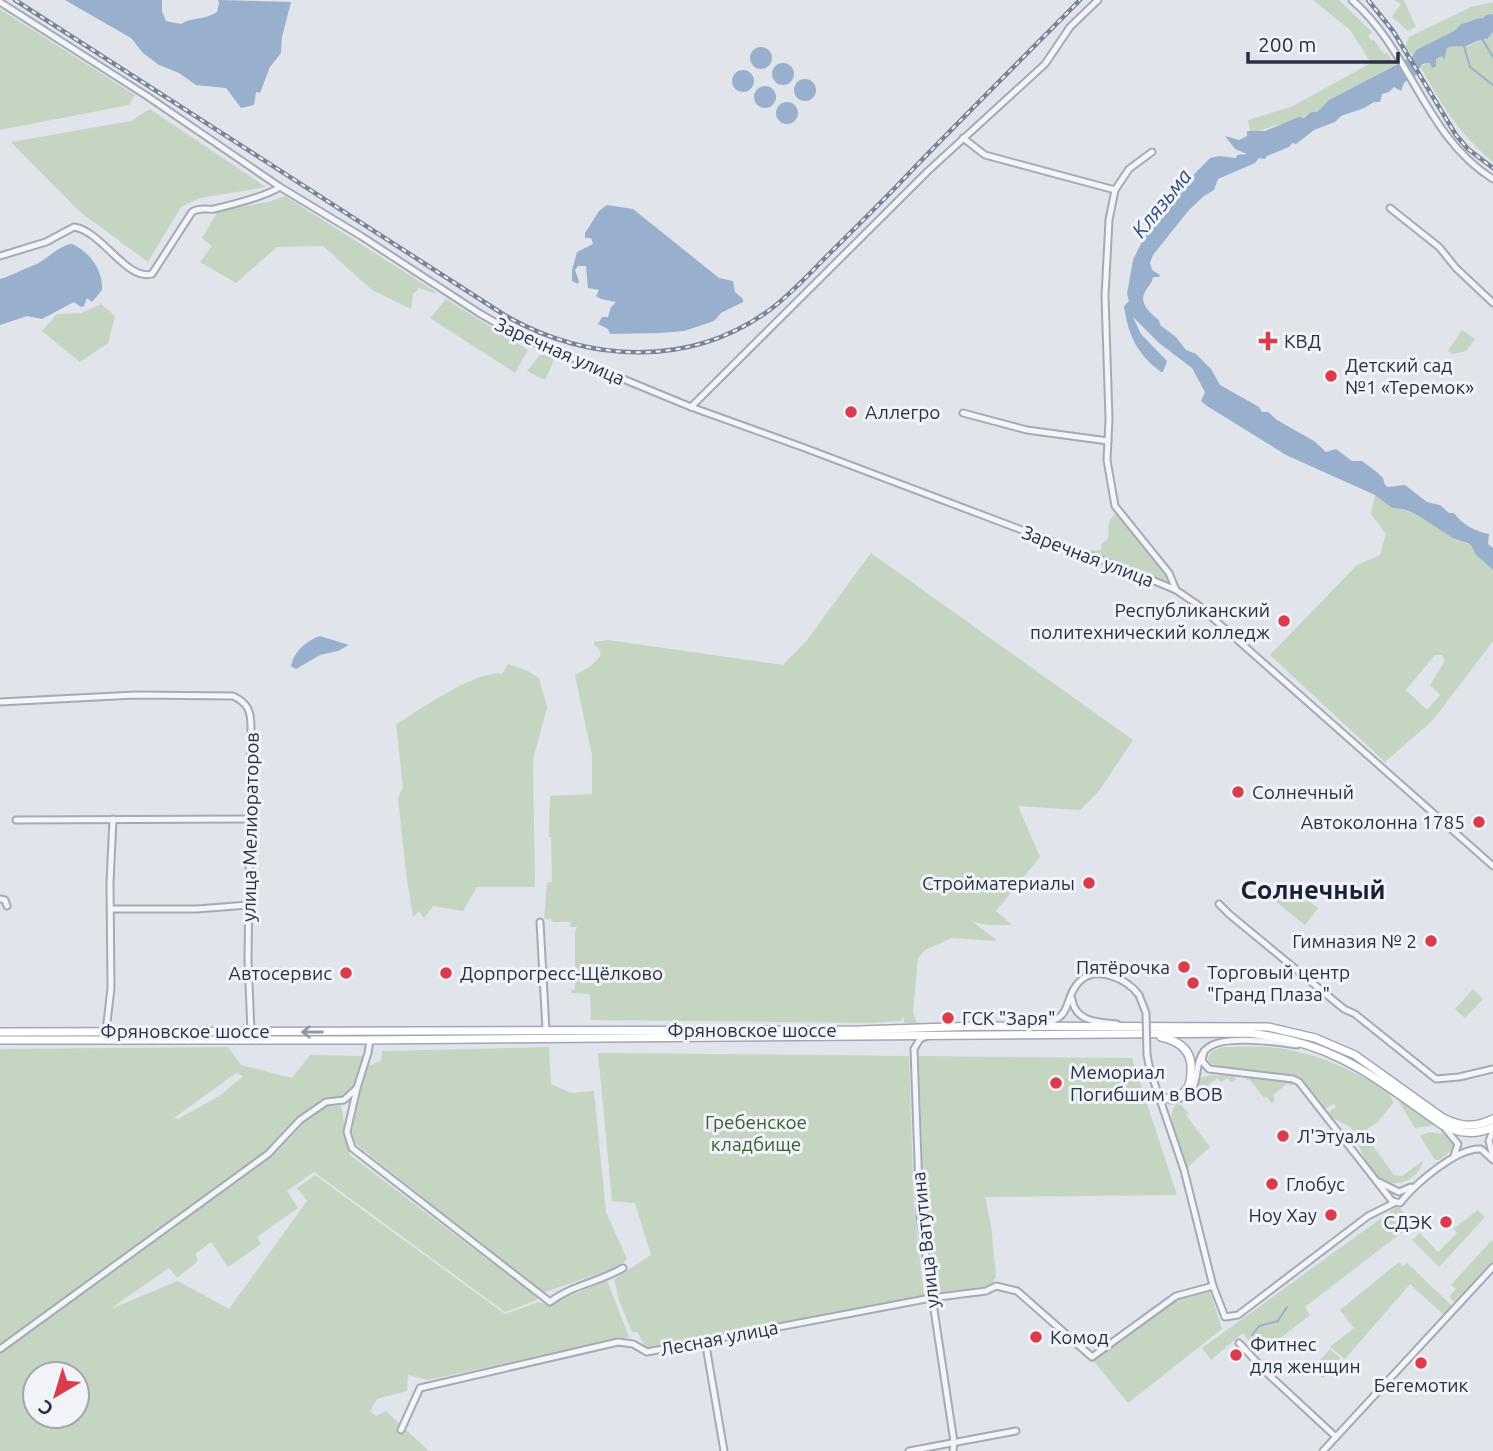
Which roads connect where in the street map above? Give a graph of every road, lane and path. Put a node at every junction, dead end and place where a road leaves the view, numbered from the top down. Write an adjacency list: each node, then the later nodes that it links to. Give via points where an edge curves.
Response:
1 (1098, 0): 4 (street, via 1070,27 1045,64)
2 (1352, 0): 6 (street, via 1393,48 1454,147)
3 (0, 2): 7 (street, Заречная улица)
4 (963, 138): 8 (street, via 985,155); 12 (street)
5 (1152, 152): 8 (street, Заречная улица, via 1129,169)
6 (1493, 179)
7 (280, 187): 10 (street, via 192,212 152,274 145,276 96,237 74,227 46,242); 12 (street, Заречная улица, via 519,336)
8 (1115, 190): 14 (street, Заречная улица, via 1105,296)
9 (1390, 208): 11 (street, via 1439,247)
10 (0, 256)
11 (1493, 303)
12 (691, 407): 15 (street, Заречная улица)
13 (963, 413): 14 (street, via 1027,430)
14 (1108, 441): 15 (street, Заречная улица, via 1115,506 1169,573)
15 (1176, 590): 20 (street, Заречная улица, via 1261,659)
16 (0, 702): 18 (street, улица Мелиораторов, via 135,695 233,696 251,713)
17 (113, 819): 18 (street); 19 (street); 25 (street)
18 (250, 819): 23 (street, улица Мелиораторов)
19 (16, 820)
20 (1493, 866)
21 (0, 900): 24 (street)
22 (1219, 904): 41 (street, via 1436,1079)
23 (248, 905): 25 (street); 32 (street, улица Мелиораторов)
24 (7, 906)
25 (112, 909): 31 (street)
26 (540, 922): 29 (street)
27 (1073, 992): 28 (street, via 1061,1017); 30 (street, via 1076,1011 1087,1019); 45 (street, bridge, via 1085,978 1099,975 1121,980 1139,995 1146,1013 1150,1070)
28 (1021, 1026): 29 (main road, Фряновское шоссе, via 860,1031); 30 (main road, Фряновское шоссе)
29 (546, 1030): 32 (main road, Фряновское шоссе, one-way to 32)
30 (1139, 1030): 34 (main road, Фряновское шоссе); 39 (main road, Фряновское шоссе, via 1267,1035); 45 (main road, via 1170,1039 1191,1059 1187,1089); 46 (main road, Фряновское шоссе, via 1268,1027 1315,1038 1356,1055 1455,1124 1476,1126)
31 (106, 1031): 32 (main road, Фряновское шоссе); 33 (main road, Фряновское шоссе)
32 (250, 1031)
33 (0, 1032)
34 (929, 1035): 35 (main road, Фряновское шоссе); 38 (street)
35 (905, 1036): 37 (main road, Фряновское шоссе); 38 (street)
36 (0, 1040): 37 (main road, Фряновское шоссе)
37 (370, 1040): 44 (street)
38 (914, 1049): 58 (street, улица Ватутина, via 920,1217)
39 (1323, 1050): 40 (street, via 1248,1041 1219,1043); 47 (main road, Фряновское шоссе, via 1370,1073)
40 (1204, 1051): 42 (street, via 1204,1065); 43 (street)
41 (1493, 1069)
42 (1219, 1071): 43 (street, via 1207,1071); 51 (street, via 1296,1080)
43 (1197, 1078): 45 (street, via 1184,1098)
44 (357, 1088): 56 (street, via 347,1132 352,1148 541,1296 550,1302); 61 (street, via 344,1100 326,1102 300,1120 268,1154)
45 (1161, 1100): 57 (street, via 1188,1181)
46 (1493, 1119)
47 (1442, 1125): 48 (main road, via 1469,1133); 50 (street, via 1458,1144)
48 (1493, 1129): 49 (street, via 1489,1141)
49 (1493, 1159): 50 (street, via 1473,1148)
50 (1451, 1160): 52 (street)
51 (1374, 1177): 53 (street); 54 (street)
52 (1413, 1186): 53 (street); 54 (street)
53 (1398, 1192): 54 (street, via 1392,1194); 54 (street, via 1402,1195)
54 (1393, 1202): 57 (street, via 1244,1311 1225,1317)
55 (1493, 1267): 64 (street)
56 (623, 1268)
57 (1213, 1286): 58 (street, Лесная улица, via 1176,1296 1092,1357 1017,1291 996,1286)
58 (931, 1298): 59 (street, Лесная улица); 65 (street, улица Ватутина)
59 (705, 1340): 62 (street, Лесная улица, via 647,1352 618,1342 420,1388); 66 (street)
60 (1239, 1343): 64 (street)
61 (0, 1349)
62 (401, 1430)
63 (1016, 1432): 65 (street)
64 (1336, 1437): 69 (street)
65 (954, 1443): 67 (street); 68 (street, улица Ватутина)
66 (724, 1451)
67 (909, 1451)
68 (953, 1451)
69 (1323, 1451)

